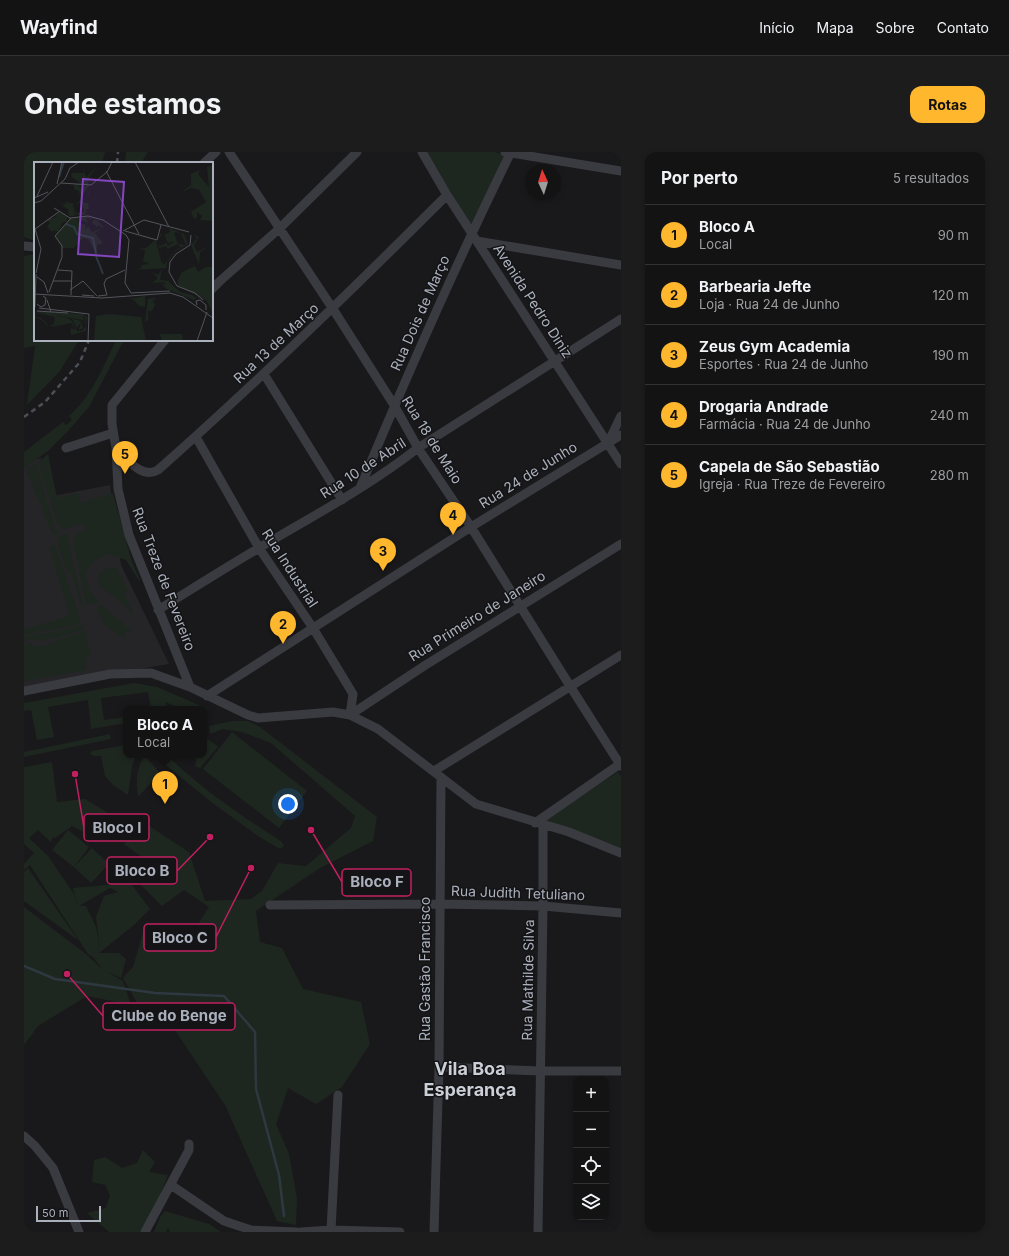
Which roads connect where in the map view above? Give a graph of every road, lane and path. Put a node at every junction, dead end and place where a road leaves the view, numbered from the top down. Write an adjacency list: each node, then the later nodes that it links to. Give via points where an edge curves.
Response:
1 (216, 152): 6 (street)
2 (230, 152): 9 (street, Rua 18 de Maio)
3 (357, 152): 9 (street)
4 (422, 152): 8 (street, Avenida Pedro Diniz)
5 (509, 152): 7 (street); 10 (street, Rua Dois de Março)
6 (205, 162)
7 (621, 171)
8 (447, 195): 10 (street, Avenida Pedro Diniz); 16 (street, Rua 13 de Março)
9 (280, 228): 14 (street); 16 (street, Rua 18 de Maio)
10 (472, 232): 11 (street, Avenida Pedro Diniz); 21 (street, Rua Dois de Março)
11 (477, 241): 12 (street); 19 (street, Avenida Pedro Diniz)
12 (621, 265)
13 (213, 276): 14 (street)
14 (220, 281): 15 (street)
15 (213, 288)
16 (333, 309): 20 (street, Rua 13 de Março); 21 (street, Rua 18 de Maio)
17 (621, 319): 19 (street, Rua 10 de Abril)
18 (164, 341): 23 (street, Rua Treze de Fevereiro, via 112,405)
19 (555, 361): 26 (street, Avenida Pedro Diniz); 29 (street, Rua 10 de Abril)
20 (264, 374): 25 (street, Rua 13 de Março); 32 (street)
21 (394, 405): 29 (street, Rua 18 de Maio); 31 (street, Rua Dois de Março)
22 (621, 416): 26 (street)
23 (112, 428): 27 (street); 28 (street, Rua Treze de Fevereiro)
24 (621, 435): 26 (street, Rua 24 de Junho)
25 (196, 437): 28 (street, Rua 13 de Março, via 154,473 146,473 137,468); 35 (street, Rua Industrial)
26 (608, 443): 30 (street, Avenida Pedro Diniz); 33 (street, Rua 24 de Junho)
27 (66, 448)
28 (116, 448): 37 (street, Rua Treze de Fevereiro, via 116,472 129,536)
29 (418, 448): 31 (street, Rua 10 de Abril); 33 (street, Rua 18 de Maio)
30 (621, 464)
31 (360, 488): 32 (street, Rua 10 de Abril)
32 (342, 500): 35 (street, Rua 10 de Abril)
33 (471, 527): 36 (street, Rua 18 de Maio); 38 (street, Rua 24 de Junho)
34 (621, 544): 36 (street, Rua Primeiro de Janeiro)
35 (259, 548): 37 (street, Rua 10 de Abril); 38 (street, Rua Industrial)
36 (520, 607): 40 (street, Rua 18 de Maio); 44 (street, Rua Primeiro de Janeiro, via 424,666)
37 (158, 610): 41 (street, Rua Treze de Fevereiro)
38 (313, 628): 43 (street, Rua 24 de Junho); 44 (street, Rua Industrial, via 353,694)
39 (621, 655): 40 (street)
40 (570, 686): 45 (street, Rua 18 de Maio); 46 (street)
41 (190, 687): 42 (street, via 151,673 130,672); 43 (street)
42 (24, 691)
43 (208, 696): 44 (street, via 258,718 333,712)
44 (350, 716): 46 (street, via 378,729)
45 (620, 765): 48 (street)
46 (434, 771): 47 (street)
47 (441, 777): 48 (street, via 476,804); 50 (street, Rua Gastão Francisco)
48 (539, 823): 49 (street); 52 (street, Rua Mathilde Silva)
49 (621, 853)
50 (439, 904): 51 (street, Rua Judith Tetuliano); 52 (street, Rua Judith Tetuliano); 54 (street, Rua Gastão Francisco)
51 (270, 905)
52 (543, 906): 53 (street, Rua Judith Tetuliano); 55 (street, Rua Mathilde Silva)
53 (621, 912)
54 (439, 1067): 55 (street); 67 (street, Rua Gastão Francisco)
55 (540, 1071): 56 (street); 68 (street, Rua Mathilde Silva)
56 (621, 1071)
57 (338, 1095): 61 (street)
58 (24, 1136): 62 (street, via 36,1146 53,1168)
59 (189, 1144): 60 (street, via 189,1150)
60 (171, 1185): 63 (street); 64 (street, via 224,1221 251,1230)
61 (330, 1230): 65 (street); 66 (street)
62 (79, 1232)
63 (145, 1232)
64 (297, 1232)
65 (301, 1232)
66 (400, 1232)
67 (434, 1232)
68 (538, 1232)

